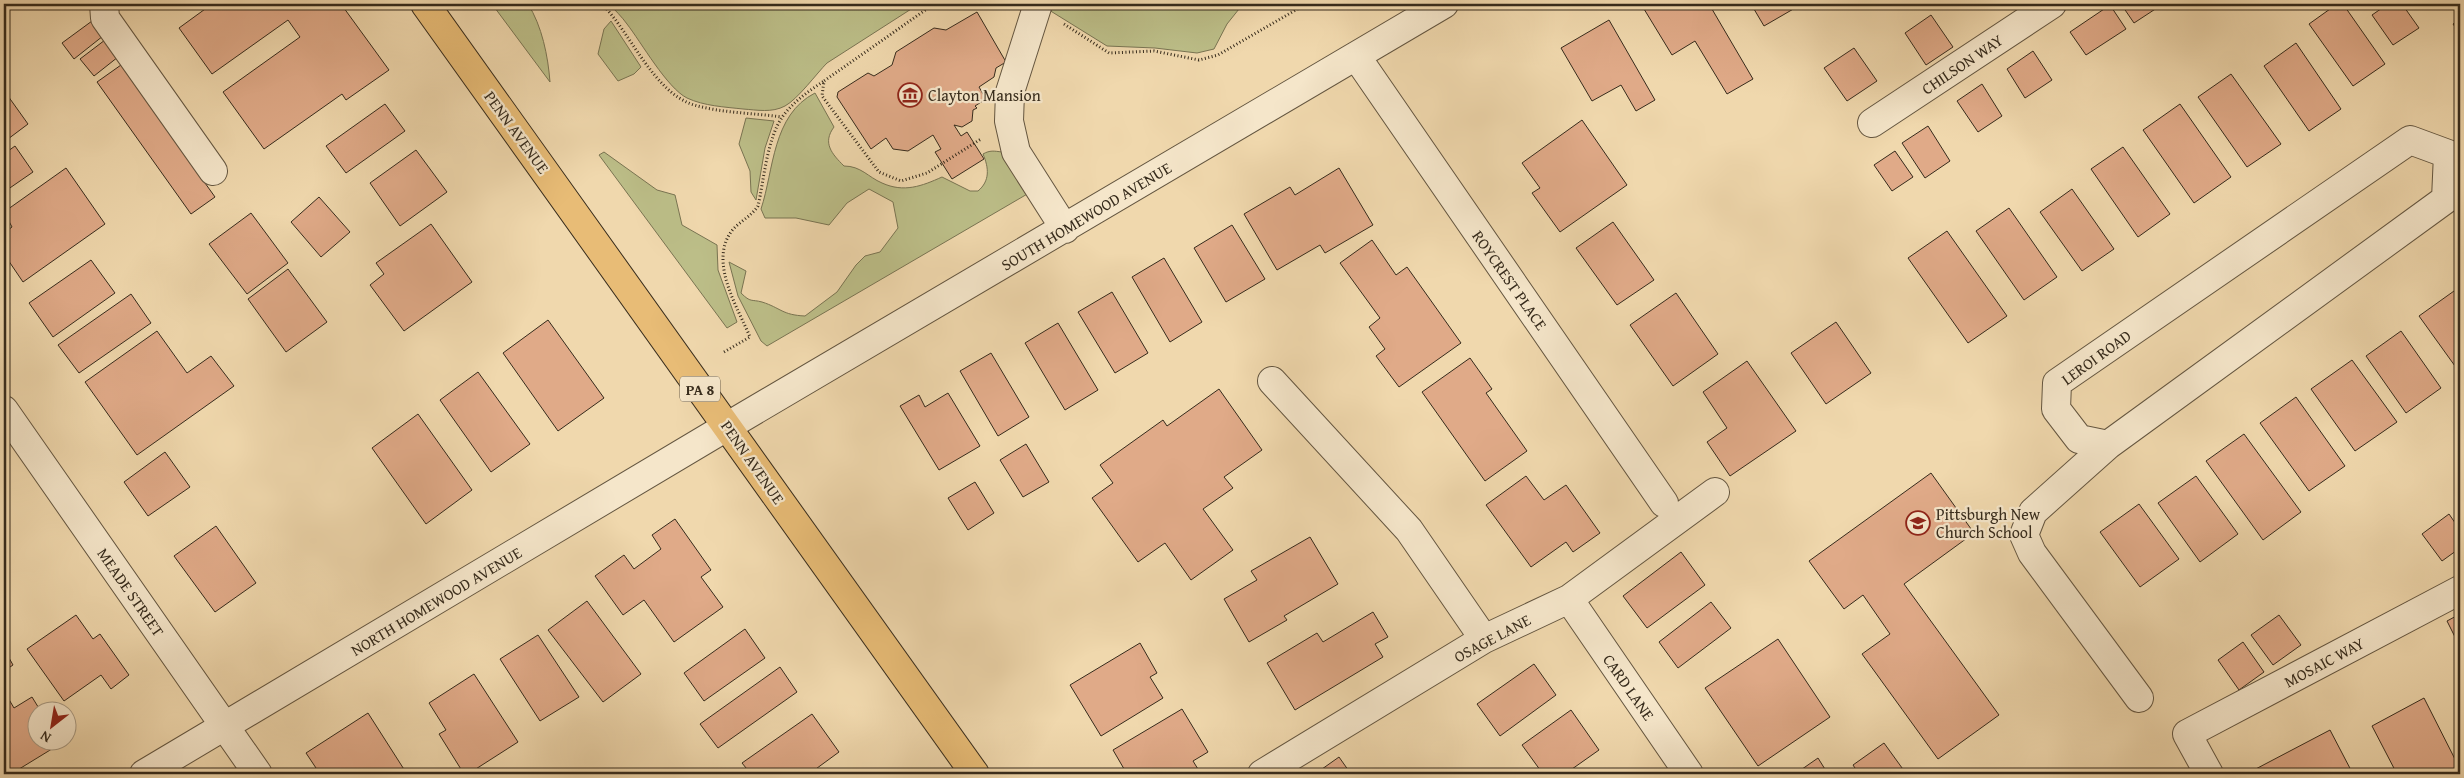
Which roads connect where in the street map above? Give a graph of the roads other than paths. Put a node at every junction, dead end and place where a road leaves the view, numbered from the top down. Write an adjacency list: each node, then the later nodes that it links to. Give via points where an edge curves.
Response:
1 (104, 4): 9 (street, via 105,18)
2 (426, 4): 13 (highway, PENN AVENUE / PA 8)
3 (1444, 4): 6 (street, SOUTH HOMEWOOD AVENUE)
4 (2052, 4): 7 (street, CHILSON WAY)
5 (1037, 8): 10 (street, via 1010,92 1009,121 1016,152)
6 (1356, 56): 10 (street, SOUTH HOMEWOOD AVENUE); 16 (street, ROYCREST PLACE)
7 (1872, 123)
8 (2454, 149): 14 (street, LEROI ROAD, via 2446,199); 14 (street, LEROI ROAD, via 2410,140 2057,383 2056,409 2079,439)
9 (213, 171)
10 (1065, 229): 13 (street, SOUTH HOMEWOOD AVENUE)
11 (1272, 381): 19 (street, via 1409,530)
12 (4, 410): 21 (street, MEADE STREET)
13 (728, 426): 21 (street, NORTH HOMEWOOD AVENUE); 24 (highway, PENN AVENUE / PA 8)
14 (2108, 445): 20 (street, via 2033,512 2024,535 2032,553)
15 (1716, 492): 18 (street, OSAGE LANE)
16 (1664, 503)
17 (2460, 590): 27 (street, MOSAIC WAY, via 2187,734)
18 (1569, 599): 19 (street, OSAGE LANE); 26 (street, CARD LANE)
19 (1484, 639): 25 (street, OSAGE LANE)
20 (2139, 698)
21 (226, 727): 22 (street, NORTH HOMEWOOD AVENUE); 23 (street, MEADE STREET)
22 (144, 774)
23 (258, 774)
24 (975, 774)
25 (1262, 774)
26 (1690, 774)
27 (2209, 774)

